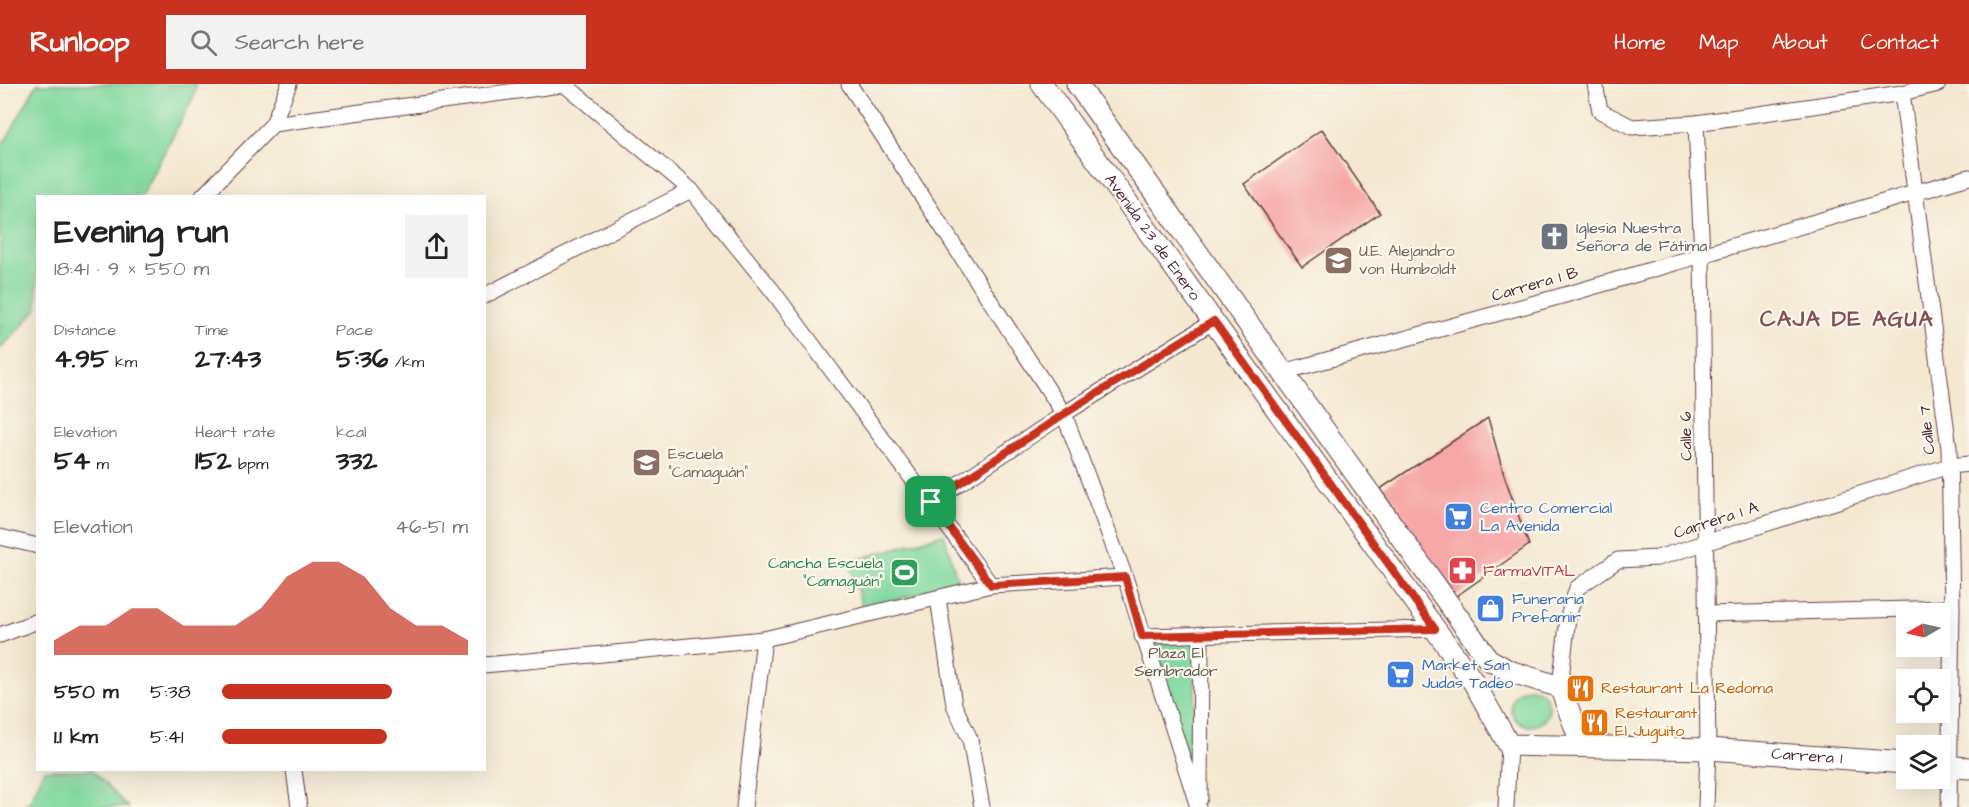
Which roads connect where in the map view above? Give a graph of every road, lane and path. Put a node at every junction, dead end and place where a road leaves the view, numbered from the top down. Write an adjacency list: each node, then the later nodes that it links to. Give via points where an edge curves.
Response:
1 (289, 84): 10 (street)
2 (849, 84): 19 (street)
3 (1077, 84): 18 (main road, Avenida 23 de Enero)
4 (1595, 84): 9 (street, via 1600,111 1632,127)
5 (1938, 84): 8 (street)
6 (566, 85): 10 (street); 12 (street)
7 (1050, 86): 17 (main road, Avenida 23 de Enero)
8 (1902, 93): 9 (street); 13 (street, Calle 7)
9 (1696, 123): 15 (street, Calle 6)
10 (273, 124): 14 (street)
11 (1969, 177): 13 (street, Carrera 1 B)
12 (691, 190): 16 (street); 22 (street, via 772,290)
13 (1916, 192): 15 (street, Carrera 1 B); 21 (street, Calle 7)
14 (204, 195)
15 (1702, 255): 18 (street, Carrera 1 B); 24 (street, Calle 6)
16 (486, 295)
17 (1214, 321): 19 (street); 32 (main road, Avenida 23 de Enero)
18 (1283, 372): 38 (main road, Avenida 23 de Enero, via 1488,659 1509,671)
19 (1064, 414): 22 (street); 26 (street)
20 (1969, 464): 21 (street, Carrera 1 A)
21 (1949, 466): 24 (street, Carrera 1 A); 29 (street, Calle 7)
22 (931, 502): 27 (street)
23 (0, 537): 25 (street)
24 (1706, 541): 30 (street, Calle 6); 38 (street, Carrera 1 A, via 1657,558 1618,560 1577,588 1568,617)
25 (36, 546)
26 (1125, 577): 27 (street); 35 (street)
27 (991, 585): 28 (street)
28 (938, 598): 36 (street); 47 (street, via 954,705 970,739)
29 (1952, 608): 30 (street); 43 (street, Calle 7)
30 (1706, 614): 41 (street, Calle 6)
31 (36, 622): 34 (street)
32 (1435, 629): 33 (street); 39 (main road, Avenida 23 de Enero, via 1474,683)
33 (1201, 634): 35 (street); 48 (street)
34 (0, 635)
35 (1142, 636): 48 (street)
36 (764, 639): 37 (street); 46 (street)
37 (486, 665)
38 (1560, 687): 40 (main road)
39 (1509, 745): 40 (main road, Carrera 1); 49 (street)
40 (1582, 745): 41 (main road, Carrera 1)
41 (1708, 749): 42 (main road, Carrera 1); 50 (street, Calle 6)
42 (1896, 763)
43 (1953, 767): 51 (street, Calle 7)
44 (294, 771): 45 (street)
45 (299, 807)
46 (744, 807)
47 (982, 807)
48 (1199, 807)
49 (1506, 807)
50 (1706, 807)
51 (1949, 807)

